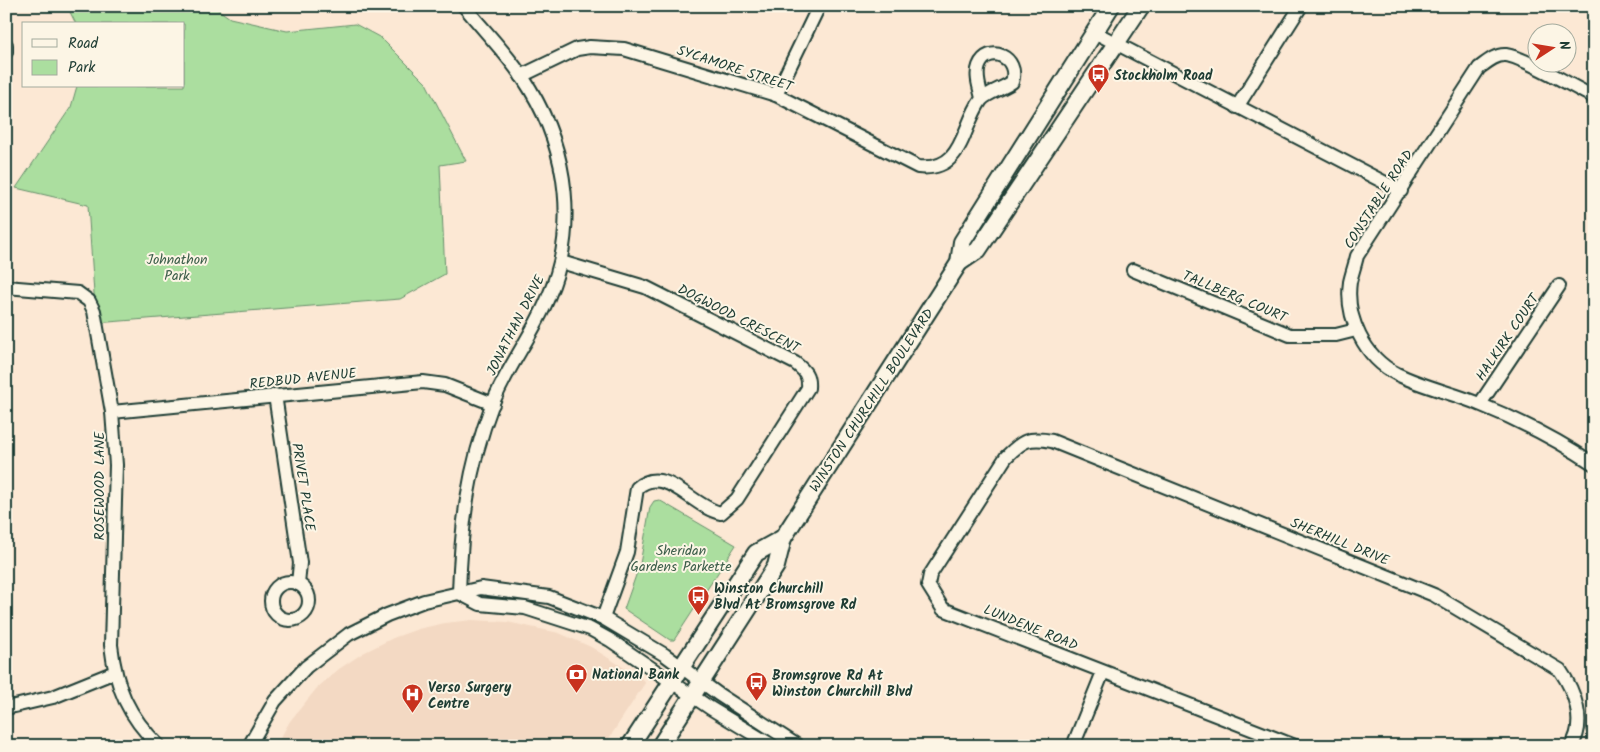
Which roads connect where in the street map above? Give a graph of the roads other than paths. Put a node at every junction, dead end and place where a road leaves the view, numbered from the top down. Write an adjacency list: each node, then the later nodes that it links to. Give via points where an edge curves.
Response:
1 (464, 6): 10 (street, JONATHAN DRIVE)
2 (819, 6): 11 (street)
3 (1111, 6): 6 (main road, WINSTON CHURCHILL BOULEVARD)
4 (1141, 6): 8 (main road, WINSTON CHURCHILL BOULEVARD)
5 (1301, 6): 14 (street)
6 (1094, 32): 8 (street); 17 (main road, WINSTON CHURCHILL BOULEVARD, via 962,242)
7 (6, 44): 9 (street)
8 (1117, 44): 14 (street); 17 (main road, WINSTON CHURCHILL BOULEVARD, via 978,250)
9 (6, 52)
10 (522, 76): 11 (street, SYCAMORE STREET, via 577,50 624,48); 16 (street, JONATHAN DRIVE, via 547,121 564,182 566,224)
11 (776, 94): 13 (street, SYCAMORE STREET, via 918,167 932,168 943,165 954,156)
12 (1594, 97): 15 (street, CONSTABLE ROAD, via 1522,60 1506,55 1492,58 1479,68)
13 (982, 98)
14 (1237, 107): 15 (street)
15 (1401, 191): 21 (street, CONSTABLE ROAD, via 1358,256 1350,282 1350,305)
16 (561, 262): 23 (street, JONATHAN DRIVE, via 548,299); 31 (street, DOGWOOD CRESCENT, via 645,287 795,363 806,371 809,379 808,388 737,499 721,513 713,512 658,479 645,482 638,488 627,552)
17 (959, 263): 28 (main road, WINSTON CHURCHILL BOULEVARD)
18 (1134, 270): 21 (street, TALLBERG COURT, via 1290,335 1336,335)
19 (1559, 286): 24 (street, HALKIRK COURT)
20 (6, 287): 25 (street, ROSEWOOD LANE, via 78,293 89,301 94,311)
21 (1356, 330): 24 (street, CONSTABLE ROAD, via 1368,349 1396,374)
22 (275, 395): 23 (street, REDBUD AVENUE, via 423,382 445,385); 25 (street, REDBUD AVENUE); 29 (street, PRIVET PLACE, via 300,563)
23 (493, 404): 30 (street, JONATHAN DRIVE, via 465,504)
24 (1480, 404): 27 (street, CONSTABLE ROAD, via 1535,430)
25 (112, 412): 32 (street, ROSEWOOD LANE, via 116,465 111,645)
26 (1021, 441): 33 (street, LUNDENE ROAD, via 1001,464 930,575 928,585 943,609); 45 (street, SHERHILL DRIVE, via 1037,438 1052,442 1434,596 1560,670 1571,686 1577,705 1577,725)
27 (1594, 464)
28 (783, 538): 34 (main road, WINSTON CHURCHILL BOULEVARD, via 756,553); 35 (main road, WINSTON CHURCHILL BOULEVARD, via 776,566)
29 (298, 584)
30 (459, 593): 31 (street, via 481,588 517,591 563,601); 34 (street, via 480,604 525,608 590,629); 38 (street, via 387,615 349,634 306,667 281,694)
31 (603, 618): 34 (street)
32 (115, 672): 36 (street, via 53,697); 37 (street, ROSEWOOD LANE, via 125,702 141,729)
33 (1103, 672): 43 (street); 44 (street, LUNDENE ROAD)
34 (676, 674): 35 (street); 39 (main road, WINSTON CHURCHILL BOULEVARD)
35 (697, 689): 40 (main road, WINSTON CHURCHILL BOULEVARD); 41 (street); 42 (street)
36 (6, 708)
37 (159, 746)
38 (250, 746)
39 (630, 746)
40 (660, 746)
41 (773, 746)
42 (798, 746)
43 (1073, 746)
44 (1295, 746)
45 (1571, 746)

